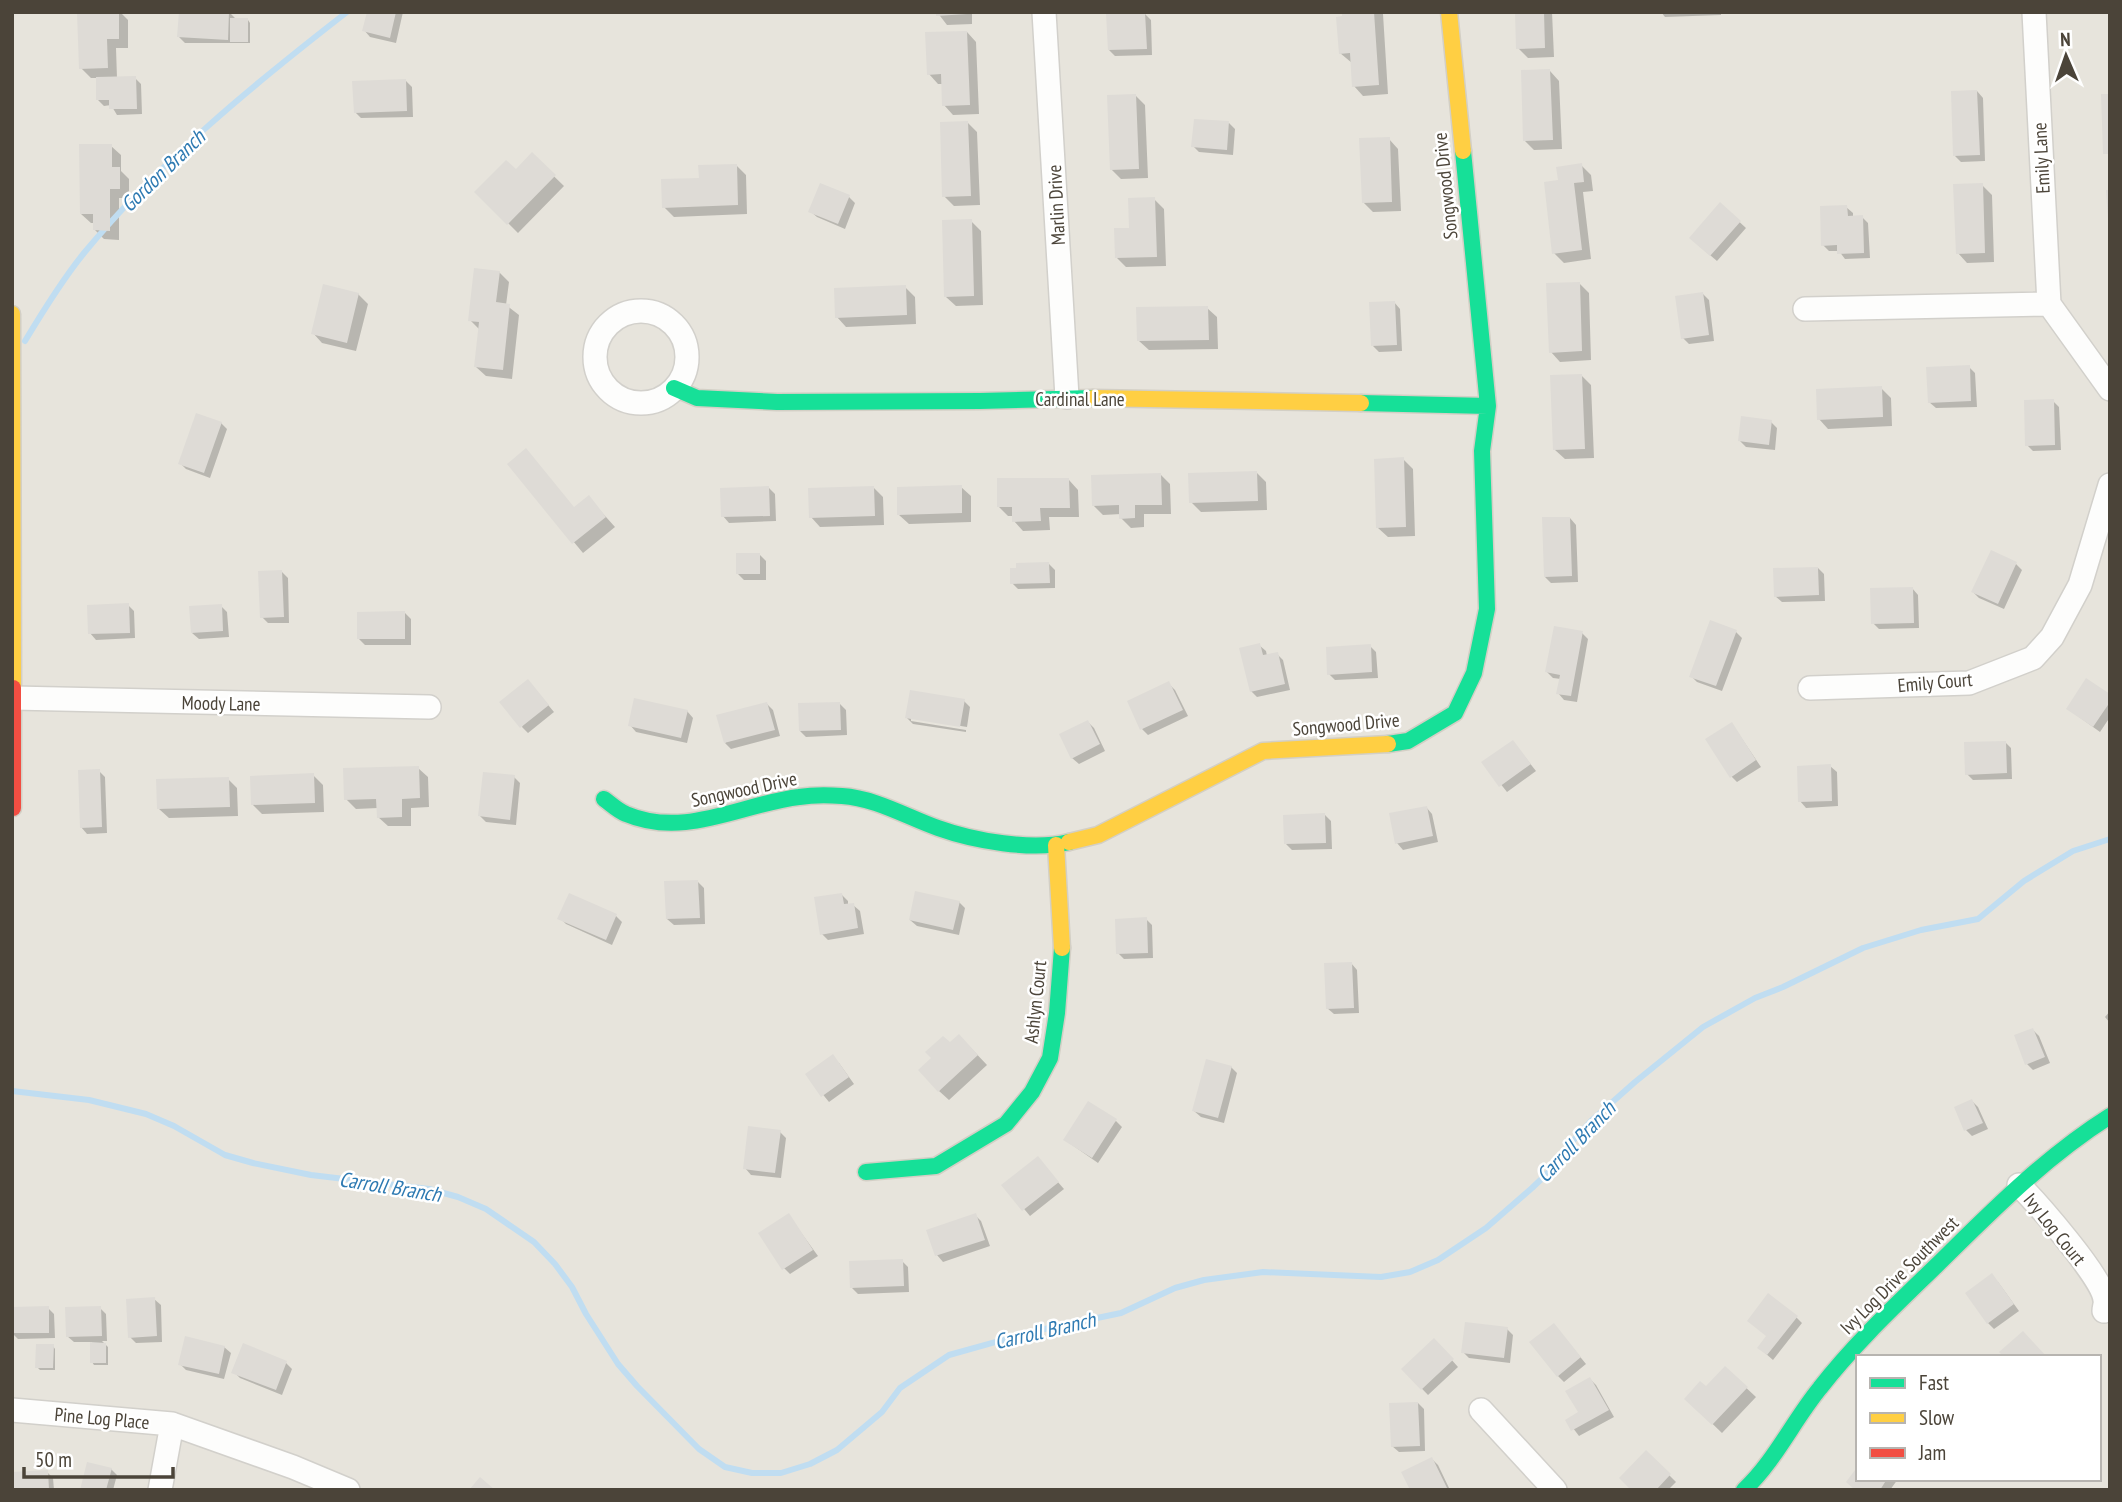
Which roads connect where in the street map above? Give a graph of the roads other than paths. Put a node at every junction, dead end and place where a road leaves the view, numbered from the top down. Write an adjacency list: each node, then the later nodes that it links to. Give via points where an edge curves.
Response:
1 (1044, 12): 9 (street, Marlin Drive)
2 (1449, 12): 10 (street, Songwood Drive)
3 (2034, 12): 4 (street, Emily Lane)
4 (2049, 304): 5 (street); 8 (street)
5 (1805, 309)
6 (12, 314): 13 (street)
7 (674, 388): 7 (street, via 648,402 633,402 607,387 598,375 596,345 612,320 641,310 663,317 680,332 687,361); 9 (street, Cardinal Lane, via 697,398 777,402)
8 (2110, 389)
9 (1068, 397): 10 (street, Cardinal Lane)
10 (1488, 407): 17 (street, Songwood Drive, via 1482,451 1487,609 1474,673 1455,713 1408,741 1263,751 1098,835)
11 (2110, 485): 12 (street, Emily Court, via 2080,585 2052,638 2033,658 1969,683)
12 (1810, 688)
13 (13, 698): 14 (street, Moody Lane); 16 (street)
14 (429, 707)
15 (604, 799): 17 (street, Songwood Drive, via 625,814 654,821 696,822 798,797 844,796 887,807 940,829 1000,843)
16 (13, 808)
17 (1056, 845): 19 (street, Ashlyn Court, via 1062,943 1057,1013 1049,1058 1032,1092 1006,1124 936,1166)
18 (2110, 1116): 20 (street, Ivy Log Drive Southwest, via 2059,1150)
19 (866, 1172)
20 (2019, 1185): 21 (street, Ivy Log Court, via 2083,1261 2105,1297); 28 (street, Ivy Log Drive Southwest, via 1892,1309 1821,1387)
21 (2104, 1311)
22 (12, 1410): 24 (street, Pine Log Place)
23 (1481, 1410): 27 (street)
24 (172, 1424): 25 (street); 26 (street, Pine Log Place)
25 (160, 1490)
26 (348, 1490)
27 (1555, 1490)
28 (1744, 1490)

